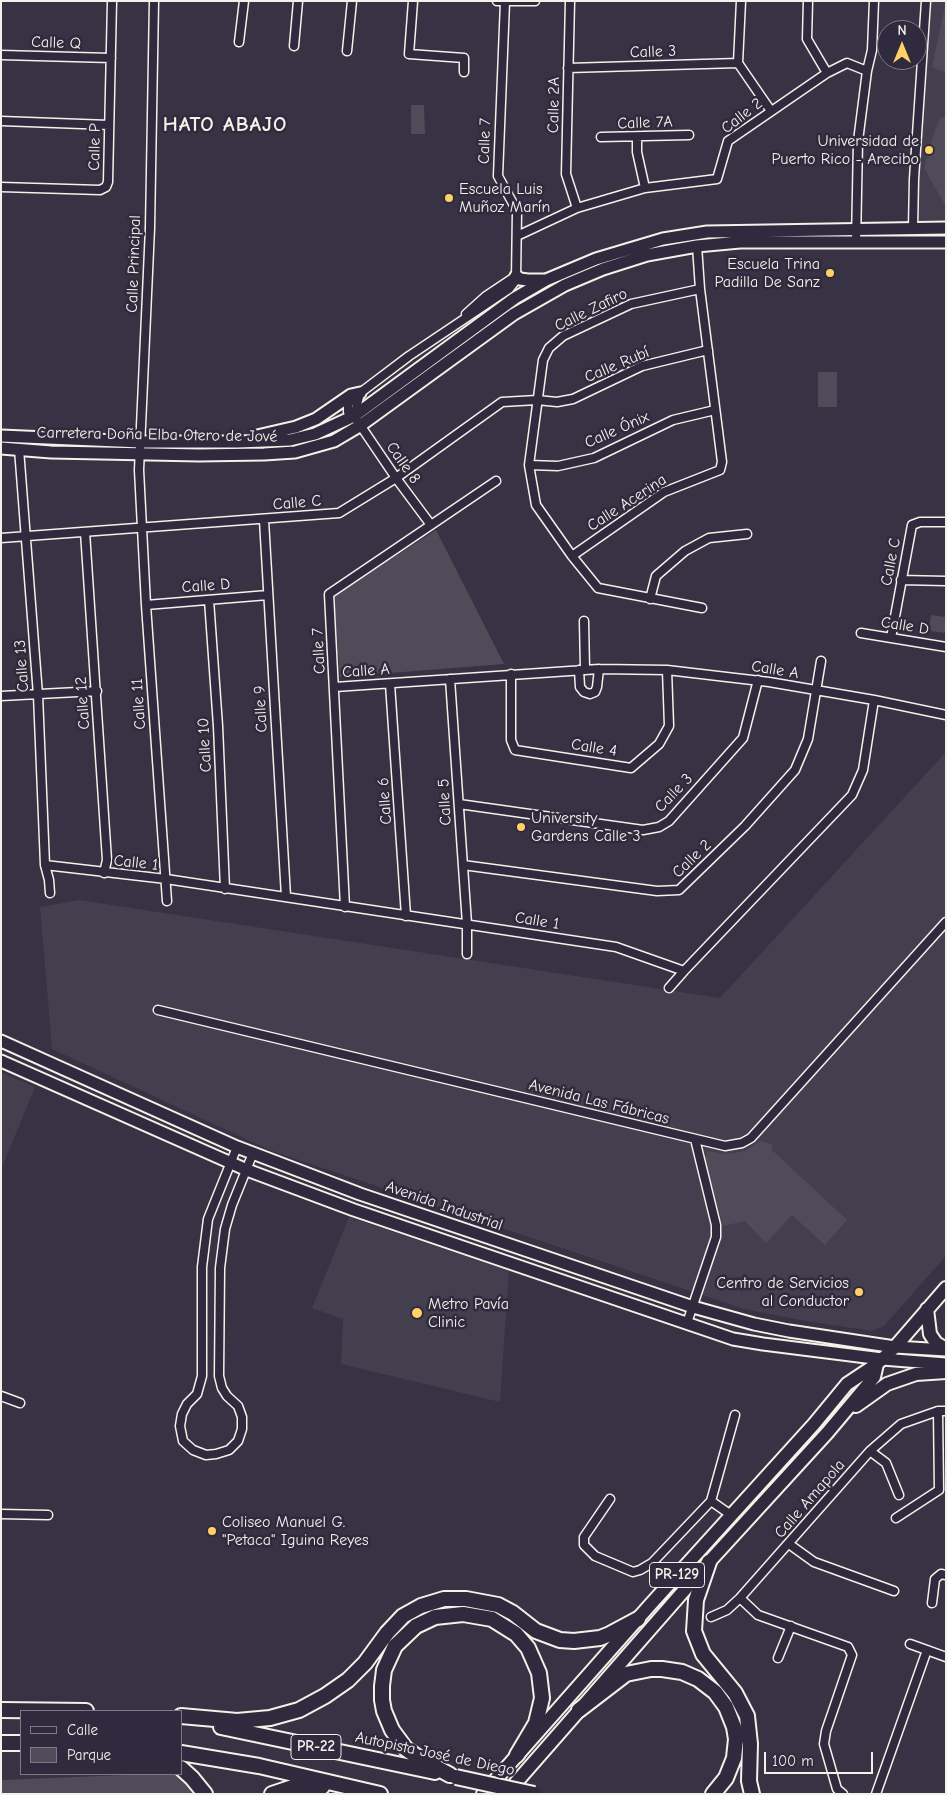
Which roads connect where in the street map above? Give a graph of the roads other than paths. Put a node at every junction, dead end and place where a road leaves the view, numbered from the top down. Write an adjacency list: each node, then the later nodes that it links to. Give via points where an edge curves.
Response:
1 (112, 1): 19 (street, Calle P)
2 (154, 1): 53 (street, Calle Principal, via 150,228)
3 (244, 1): 15 (street)
4 (298, 1): 16 (street)
5 (352, 1): 17 (street)
6 (413, 1): 23 (street, via 409,54 464,58)
7 (497, 1): 14 (street)
8 (536, 1): 14 (street)
9 (570, 1): 21 (street, Calle 2A)
10 (741, 1): 20 (street)
11 (808, 1): 24 (street, via 807,39)
12 (874, 1): 22 (street, via 872,50)
13 (926, 1): 34 (street)
14 (505, 2): 37 (street, Calle 7, via 498,176 517,210)
15 (239, 42)
16 (294, 46)
17 (348, 51)
18 (1, 55): 19 (street, Calle Q)
19 (111, 58): 27 (street, Calle P)
20 (738, 63): 21 (street, Calle 3); 25 (street)
21 (568, 68): 33 (street, Calle 2A, via 566,174)
22 (867, 71): 24 (street, Calle 2, via 846,63); 36 (street, via 858,141)
23 (464, 72)
24 (827, 74): 25 (street, Calle 2)
25 (771, 111): 32 (street, Calle 2, via 728,142 717,179)
26 (1, 121): 27 (street)
27 (109, 125): 31 (street, Calle P, via 106,187 100,190)
28 (689, 135): 30 (street, Calle 7A)
29 (601, 137): 30 (street, Calle 7A)
30 (637, 137): 32 (street)
31 (1, 187)
32 (645, 188): 33 (street, Calle 2)
33 (577, 208): 37 (street, Calle 2)
34 (913, 228): 35 (street, Carretera Doña Elba Otero de Jové); 36 (street, Carretera Doña Elba Otero de Jové); 38 (street)
35 (946, 228)
36 (856, 229): 40 (street); 43 (street, Carretera Doña Elba Otero de Jové, via 735,230 663,239 596,259)
37 (517, 236): 42 (street, Calle 7)
38 (901, 242): 39 (street, Carretera Doña Elba Otero de Jové); 40 (street, Carretera Doña Elba Otero de Jové)
39 (946, 242)
40 (856, 243): 41 (street, Carretera Doña Elba Otero de Jové, via 740,242)
41 (697, 246): 44 (street); 49 (street, Carretera Doña Elba Otero de Jové, via 647,255 565,285 514,314)
42 (516, 276): 43 (street); 46 (street)
43 (546, 280): 49 (street, Carretera Doña Elba Otero de Jové, via 515,298)
44 (700, 289): 45 (street); 47 (street, Calle Zafiro, via 631,304 563,336 549,348 543,360)
45 (708, 350): 47 (street, Calle Rubí, via 642,366 573,399 557,402); 48 (street)
46 (360, 393): 49 (street, via 348,405 348,412); 51 (street, via 351,395 316,419)
47 (537, 400): 55 (street); 56 (street, Calle C, via 502,402)
48 (715, 410): 55 (street, Calle Ónix, via 673,420 594,458 558,466); 66 (street, Calle Acerina, via 722,462 720,470 664,492)
49 (358, 420): 51 (street, Carretera Doña Elba Otero de Jové, via 290,440); 53 (street, Carretera Doña Elba Otero de Jové, via 334,441 295,452 255,454); 56 (street, Calle 8)
50 (1, 436): 53 (street, Carretera Doña Elba Otero de Jové)
51 (238, 442): 53 (street, Carretera Doña Elba Otero de Jové)
52 (1, 448): 54 (street, Carretera Doña Elba Otero de Jové)
53 (140, 448): 54 (street, Carretera Doña Elba Otero de Jové); 61 (street, Calle Principal)
54 (19, 450): 64 (street, Calle 13)
55 (529, 465): 66 (street, via 536,504)
56 (396, 478): 58 (street, Calle C, via 339,513); 60 (street, Calle 8)
57 (496, 481): 60 (street, Calle 7)
58 (264, 520): 61 (street, Calle C); 69 (street, Calle 9)
59 (946, 522): 67 (street, Calle C, via 912,525)
60 (431, 525): 86 (street, Calle 7, via 329,594)
61 (141, 527): 62 (street, Calle C); 72 (street, Calle 11)
62 (86, 532): 64 (street, Calle C); 88 (street, Calle 12)
63 (747, 534): 70 (street, via 709,538 685,551 656,576)
64 (26, 536): 65 (street, Calle C); 89 (street, Calle 13)
65 (1, 538)
66 (572, 556): 70 (street, via 598,588)
67 (900, 580): 68 (street); 76 (street, Calle C)
68 (946, 581)
69 (268, 595): 71 (street, Calle D); 100 (street, Calle 9)
70 (650, 599): 73 (street)
71 (209, 600): 72 (street, Calle D); 98 (street, Calle 10)
72 (146, 604): 97 (street, Calle 11)
73 (702, 608)
74 (584, 621): 80 (street)
75 (861, 633): 76 (street, Calle D)
76 (891, 638): 77 (street, Calle D)
77 (946, 647)
78 (821, 661): 87 (street)
79 (598, 669): 80 (street, Calle A); 80 (street, via 597,687 590,694 580,687); 81 (street, Calle A)
80 (582, 670): 82 (street, Calle A)
81 (667, 670): 82 (street, Calle 4, via 669,726 659,744 631,768 515,750 511,740); 84 (street, Calle A)
82 (511, 674): 83 (street, Calle A)
83 (450, 679): 85 (street, Calle A); 93 (street, Calle 5)
84 (758, 680): 87 (street, Calle A); 93 (street, Calle 3, via 743,738 669,821 659,827 643,830)
85 (390, 684): 86 (street, Calle A); 103 (street, Calle 6)
86 (335, 687): 102 (street, Calle 7)
87 (816, 690): 91 (street, Calle A); 95 (street, Calle 2, via 808,739 795,770 746,826 679,890 658,891)
88 (96, 691): 89 (street); 96 (street, Calle 12, via 107,860)
89 (38, 695): 90 (street); 94 (street, Calle 13)
90 (1, 696)
91 (874, 700): 92 (street, Calle A); 107 (street, via 863,770 852,795)
92 (946, 716)
93 (459, 804): 95 (street, Calle 5)
94 (45, 865): 96 (street, Calle 1); 99 (street, Calle 13)
95 (463, 866): 105 (street, Calle 5)
96 (104, 873): 97 (street, Calle 1)
97 (166, 880): 98 (street, Calle 1); 101 (street, Calle 11)
98 (225, 889): 100 (street, Calle 1)
99 (50, 893)
100 (286, 898): 102 (street, Calle 1)
101 (167, 901)
102 (345, 907): 103 (street, Calle 1)
103 (406, 916): 105 (street, Calle 1)
104 (946, 922): 114 (street, Avenida Las Fábricas, via 751,1138 724,1146)
105 (467, 924): 106 (street, Calle 5); 107 (street, Calle 1, via 616,947)
106 (467, 954)
107 (684, 972): 108 (street)
108 (669, 988)
109 (158, 1010): 114 (street, Avenida Las Fábricas)
110 (1, 1040): 112 (street, Avenida Industrial)
111 (1, 1061): 113 (street, Avenida Industrial)
112 (58, 1066): 113 (street); 115 (street, Avenida Industrial)
113 (49, 1083): 117 (street, Avenida Industrial)
114 (694, 1139): 120 (street, via 716,1225 716,1237)
115 (237, 1147): 116 (street, Avenida Industrial); 117 (street)
116 (253, 1153): 118 (street); 120 (street, Avenida Industrial, via 360,1194)
117 (231, 1164): 118 (street, Avenida Industrial); 118 (street, via 208,1219 204,1243 202,1376 197,1394 182,1414 180,1426 183,1441 206,1455 229,1450 238,1441 242,1429 238,1406 222,1388 220,1376 220,1268 225,1229)
118 (247, 1170): 122 (street, Avenida Industrial, via 354,1210)
119 (945, 1291): 121 (main road, PR-129)
120 (693, 1307): 122 (street); 123 (street, Avenida Industrial, via 754,1324)
121 (927, 1309): 123 (main road, PR-129); 124 (main road, via 930,1334)
122 (687, 1323): 125 (street, Avenida Industrial, via 733,1339)
123 (895, 1347): 124 (street, Avenida Industrial); 125 (main road, PR-129)
124 (946, 1350)
125 (880, 1362): 126 (street, Avenida Industrial); 132 (main road, PR-129, via 874,1377); 139 (main road, PR-129, via 847,1384)
126 (946, 1364)
127 (946, 1372): 132 (main road, via 916,1374 887,1384 857,1405)
128 (1, 1396): 129 (street)
129 (20, 1403)
130 (942, 1411): 133 (street, Calle Amapola, via 900,1424); 140 (street, Calle Amapola, via 939,1490)
131 (735, 1415): 136 (street)
132 (827, 1433): 142 (main road, PR-129)
133 (870, 1451): 134 (street, via 886,1463); 141 (street, Calle Amapola)
134 (899, 1496)
135 (610, 1499): 136 (street, via 584,1537 584,1546 595,1556 633,1572 652,1563)
136 (711, 1501): 139 (street)
137 (1, 1514): 138 (street)
138 (48, 1514)
139 (731, 1516): 148 (main road, PR-129)
140 (896, 1518)
141 (789, 1544): 144 (street, via 814,1562); 145 (street, Calle Amapola)
142 (708, 1562): 156 (main road, PR-129); 172 (highway, via 696,1600 694,1631 703,1654 735,1693 747,1716)
143 (946, 1575): 146 (street, via 935,1578)
144 (894, 1591)
145 (740, 1598): 147 (street, Calle Amapola, via 727,1610); 149 (street, via 758,1615)
146 (932, 1603)
147 (711, 1617)
148 (638, 1619): 157 (highway, via 600,1638 560,1640 536,1631 498,1605 444,1599 403,1616 348,1680 299,1710 270,1718 237,1721); 162 (main road, PR-129)
149 (791, 1626): 153 (street); 173 (street, via 848,1647 852,1655 824,1744 837,1789)
150 (910, 1644): 151 (street)
151 (927, 1650): 152 (street); 174 (street)
152 (946, 1657)
153 (778, 1658)
154 (1, 1710): 155 (highway)
155 (20, 1710)
156 (579, 1710): 169 (main road, PR-129); 171 (highway, via 626,1674 662,1669 698,1679 721,1699 731,1716 735,1733 730,1768)
157 (182, 1716)
158 (182, 1721): 164 (highway, Autopista José de Diego / PR-22)
159 (1, 1743): 160 (highway)
160 (20, 1743)
161 (182, 1752): 165 (highway, PR-22)
162 (517, 1755): 164 (highway, via 536,1723 542,1698 539,1673 528,1648 516,1634 492,1619 463,1614 435,1617 416,1626 394,1646 384,1670 382,1700 392,1730 406,1749); 168 (main road, PR-129)
163 (182, 1769): 166 (highway)
164 (453, 1776): 170 (highway, Autopista José de Diego / PR-22, bridge)
165 (376, 1793): 167 (highway, via 306,1786)
166 (205, 1794)
167 (272, 1794)
168 (483, 1794)
169 (506, 1794)
170 (534, 1794)
171 (713, 1794)
172 (752, 1794)
173 (843, 1794)
174 (876, 1794)

